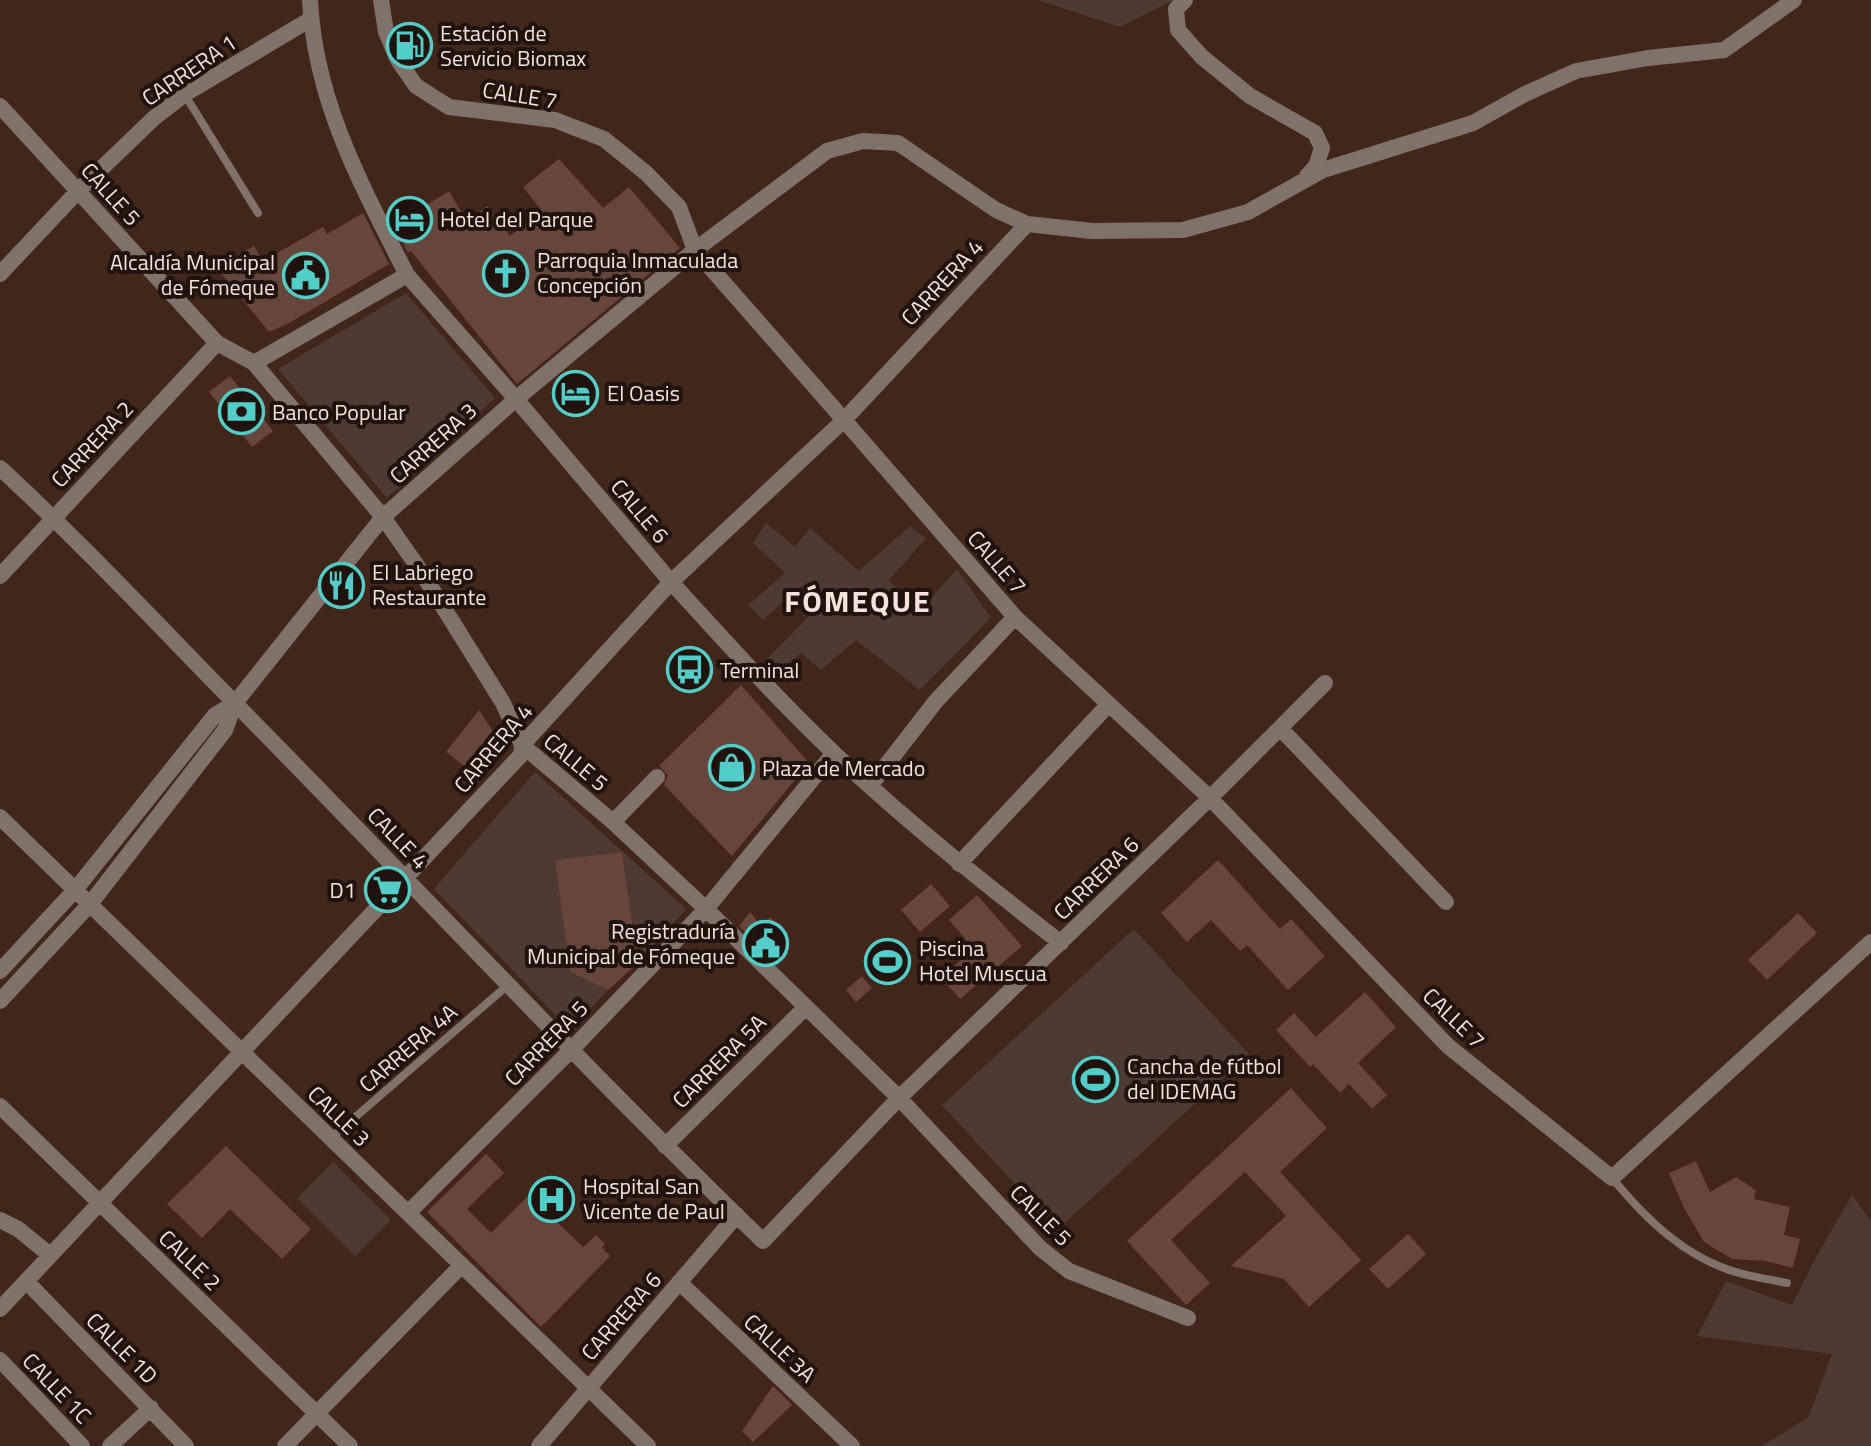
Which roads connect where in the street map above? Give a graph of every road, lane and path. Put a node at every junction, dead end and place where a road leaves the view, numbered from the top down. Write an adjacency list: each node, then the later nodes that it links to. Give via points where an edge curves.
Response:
1 (310, 0): 5 (street, CALLE 6)
2 (1185, 0): 8 (street, via 1176,9 1178,30 1202,57 1250,96 1315,133 1322,148 1316,166)
3 (1794, 0): 8 (street, CARRERA 3, via 1724,50 1576,71 1473,123 1323,170)
4 (380, 1): 12 (street, CALLE 7, via 386,32 416,86 449,107 555,120 604,139 679,207)
5 (311, 19): 6 (street, CARRERA 1); 14 (street, CALLE 6, via 321,82 350,161)
6 (185, 94): 9 (street, CARRERA 1); 10 (lane)
7 (0, 106): 9 (street, CALLE 5)
8 (1301, 183): 11 (street, CARRERA 3, via 1248,212 1183,230 1092,231)
9 (79, 190): 13 (street, CARRERA 1); 15 (street, CALLE 5)
10 (258, 213)
11 (1027, 224): 12 (street, CARRERA 3, via 996,210 898,143 863,141 827,151); 18 (street, CARRERA 4)
12 (695, 250): 17 (street, CARRERA 3); 18 (street, CALLE 7)
13 (0, 274)
14 (407, 275): 16 (street); 17 (street, CALLE 6)
15 (217, 343): 16 (street, CALLE 5); 21 (street, CARRERA 2)
16 (254, 363): 20 (street, CALLE 5)
17 (516, 399): 20 (street, CARRERA 3); 23 (street, CALLE 6)
18 (844, 420): 23 (street, CARRERA 4); 24 (street, CALLE 7)
19 (0, 468): 21 (street, CALLE 4)
20 (383, 517): 26 (street, CARRERA 3); 29 (street, CALLE 5, via 503,703)
21 (54, 518): 22 (street, CARRERA 2); 26 (street, CALLE 4)
22 (0, 576)
23 (671, 582): 29 (street, CARRERA 4); 30 (street, CALLE 6)
24 (1015, 617): 27 (street, CALLE 7); 32 (street, via 936,701)
25 (1325, 683): 28 (street, CARRERA 6)
26 (235, 703): 37 (street, CALLE 4); 38 (street, CARRERA 3, via 215,715); 40 (street, CARRERA 3, via 225,730)
27 (1109, 704): 33 (street, CALLE 7); 36 (street)
28 (1280, 728): 33 (street, CARRERA 6); 39 (street)
29 (522, 745): 35 (street, CALLE 5); 37 (street, CARRERA 4, via 521,755)
30 (834, 753): 32 (street, CALLE 6); 41 (street, CARRERA 5)
31 (657, 777): 35 (street)
32 (870, 786): 36 (street, CALLE 6)
33 (1210, 798): 43 (street, CARRERA 6); 54 (street, CALLE 7, via 1448,1046)
34 (0, 817): 38 (street, CALLE 3)
35 (613, 822): 41 (street, CALLE 5)
36 (959, 864): 43 (street, CALLE 6)
37 (406, 877): 45 (street, CALLE 4); 49 (street, CARRERA 4)
38 (75, 890): 40 (street, CALLE 3); 44 (street, CARRERA 3)
39 (1446, 902)
40 (90, 904): 46 (street, CARRERA 3); 49 (street, CALLE 3)
41 (706, 909): 47 (street, CALLE 5); 48 (street, CARRERA 5)
42 (1871, 942): 54 (street)
43 (1061, 943): 50 (street, CARRERA 6)
44 (0, 971)
45 (508, 985): 48 (street, CALLE 4); 52 (lane, CARRERA 4A)
46 (0, 1001)
47 (805, 1008): 50 (street, CALLE 5); 53 (street, CARRERA 5A)
48 (571, 1050): 53 (street, CALLE 4); 56 (street, CARRERA 5)
49 (242, 1052): 52 (street, CALLE 3); 55 (street, CARRERA 4)
50 (899, 1098): 59 (street, CARRERA 6); 66 (street, CALLE 5, via 1040,1248 1069,1271)
51 (0, 1106): 55 (street, CALLE 2)
52 (331, 1138): 56 (street, CALLE 3)
53 (665, 1146): 57 (street, CALLE 4)
54 (1612, 1178): 64 (lane, via 1646,1218 1688,1250 1736,1272)
55 (100, 1202): 60 (street, CARRERA 4); 70 (street, CALLE 2)
56 (408, 1213): 61 (street, CALLE 3)
57 (737, 1215): 59 (street, CALLE 4); 63 (street, CARRERA 6)
58 (3, 1227): 60 (street)
59 (763, 1241)
60 (50, 1255): 62 (street, CARRERA 4)
61 (462, 1265): 68 (street, CALLE 3); 70 (street)
62 (26, 1281): 65 (street, CARRERA 4); 69 (street, CALLE 1D)
63 (679, 1282): 68 (street, CARRERA 6); 78 (street, CALLE 3A)
64 (1787, 1283)
65 (0, 1309)
66 (1188, 1318)
67 (0, 1360): 71 (street, CALLE 1C)
68 (588, 1388): 76 (street, CARRERA 6); 77 (street, CALLE 3)
69 (151, 1408): 72 (street); 73 (street, CALLE 1D)
70 (317, 1414): 74 (street); 75 (street, CALLE 2)
71 (82, 1446)
72 (110, 1446)
73 (186, 1446)
74 (285, 1446)
75 (350, 1446)
76 (539, 1446)
77 (648, 1446)
78 (852, 1446)

